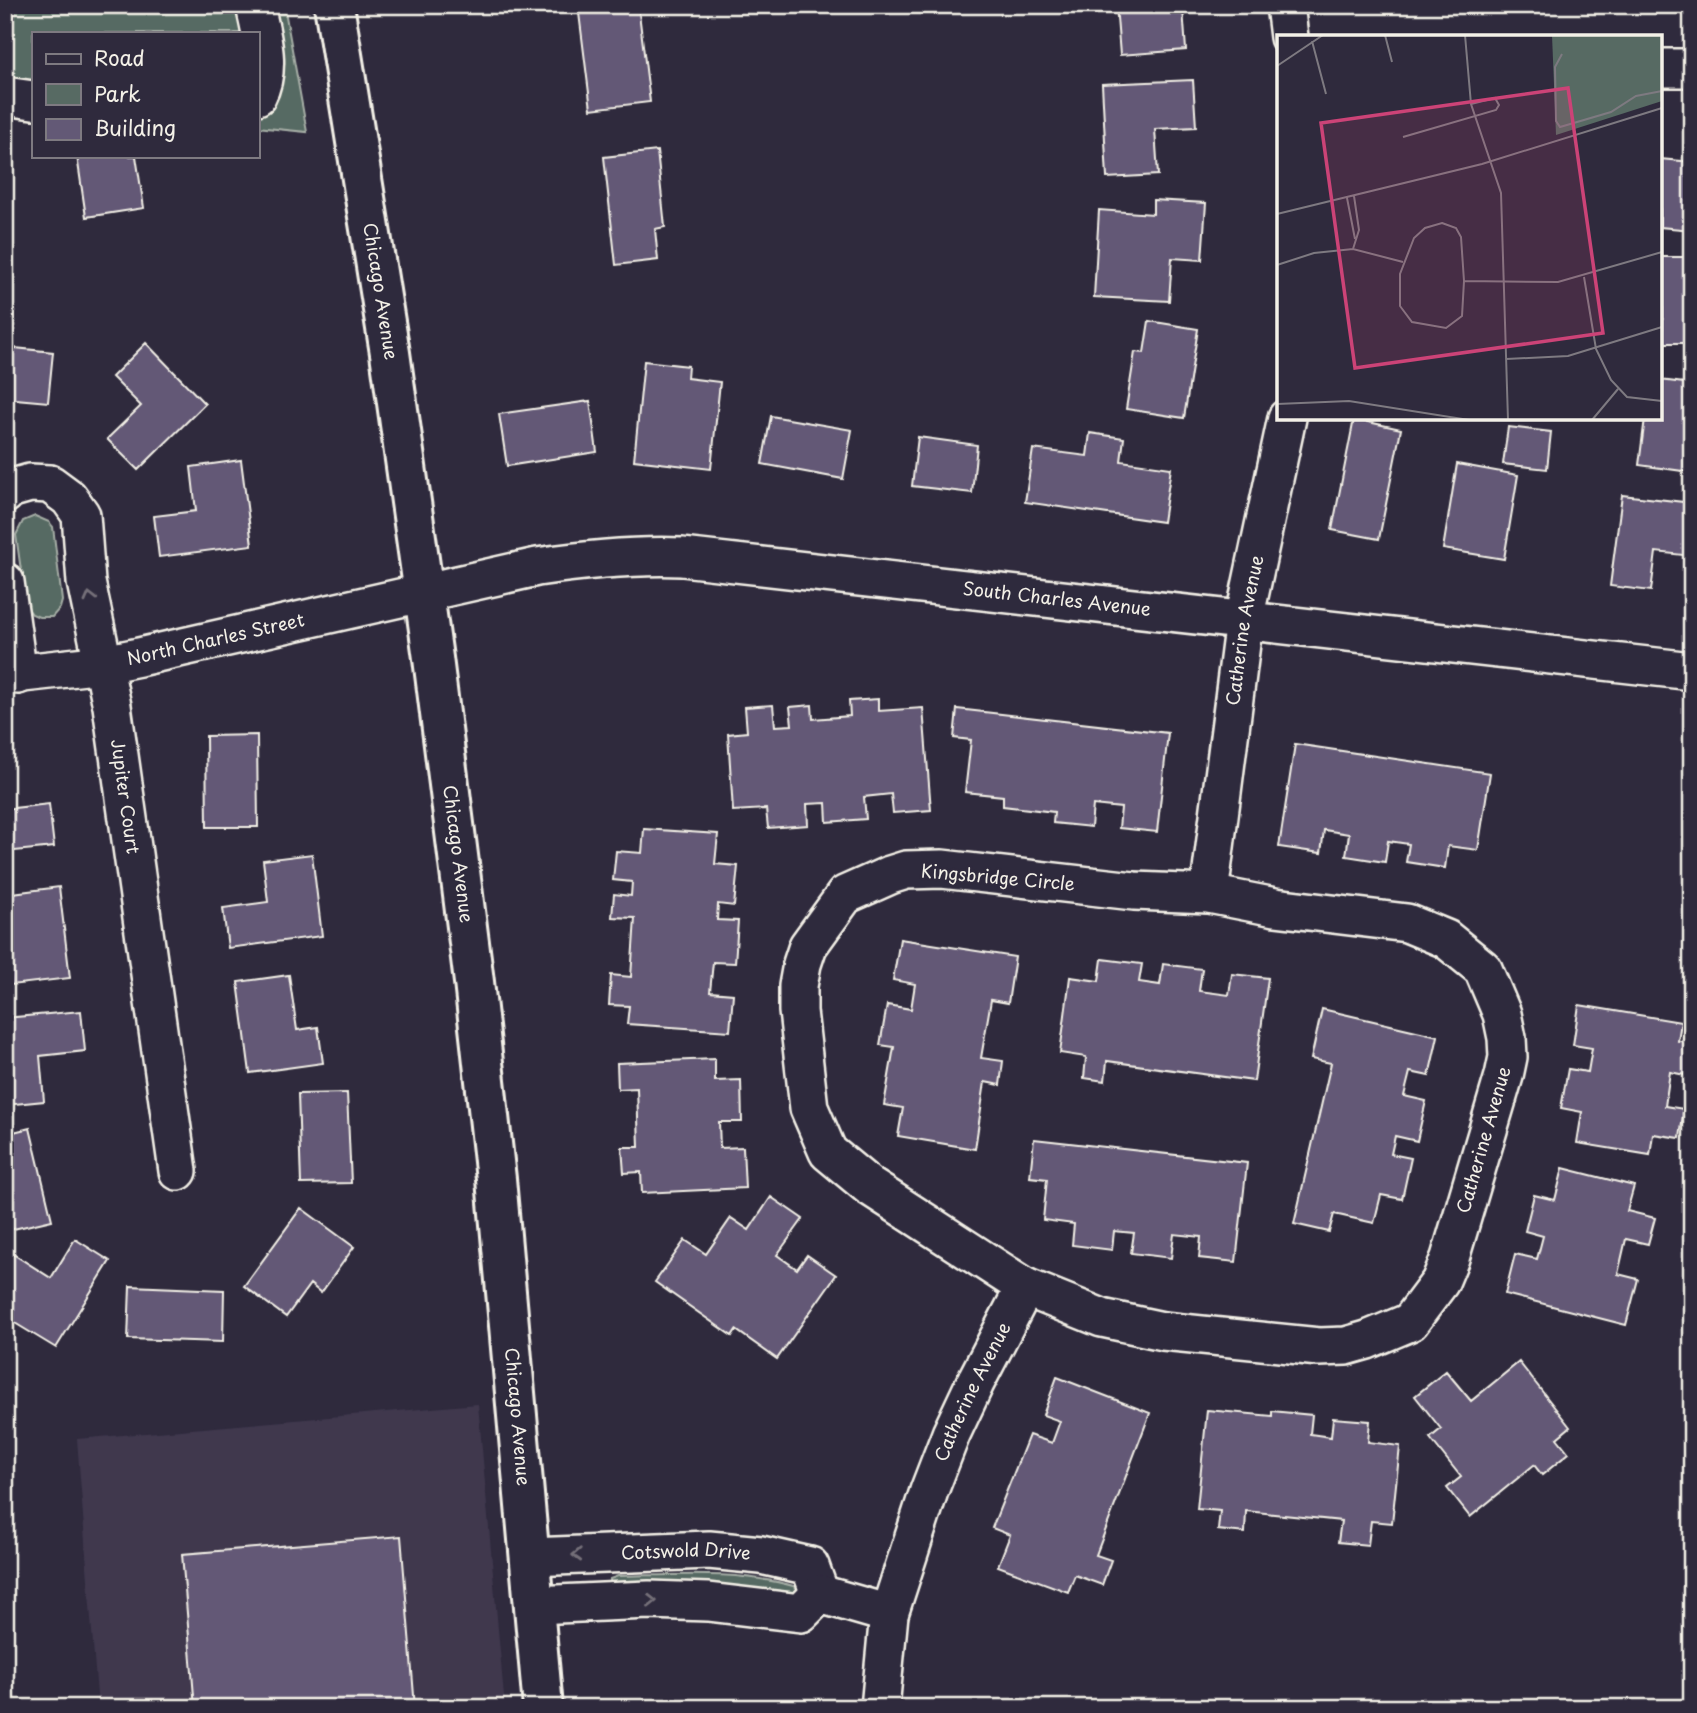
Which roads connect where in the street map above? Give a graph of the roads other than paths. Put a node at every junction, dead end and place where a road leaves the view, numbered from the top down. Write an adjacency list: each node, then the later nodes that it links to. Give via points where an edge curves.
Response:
1 (255, 5): 7 (street, via 266,66)
2 (334, 5): 13 (main road, Chicago Avenue)
3 (1285, 5): 4 (street)
4 (1289, 35)
5 (1662, 68): 6 (street)
6 (1692, 68)
7 (259, 92)
8 (5, 96): 9 (street)
9 (32, 100)
10 (1287, 420): 14 (street, Catherine Avenue)
11 (5, 494): 15 (street, Jupiter Court, one-way to 11, via 86,582 81,515 69,498 50,484 30,483)
12 (5, 582): 17 (street)
13 (425, 594): 14 (street, South Charles Avenue, via 591,559 682,557); 15 (street, North Charles Street); 21 (main road, Chicago Avenue, via 496,1179)
14 (1244, 620): 16 (street, South Charles Avenue); 18 (street, Catherine Avenue)
15 (104, 664): 17 (street, North Charles Street); 19 (street, Jupiter Court)
16 (1692, 671)
17 (12, 675)
18 (1209, 894): 20 (street, Kingsbridge Circle, via 1134,891 942,869 906,870 845,895 808,946 798,986 798,1011 809,1108 828,1152 869,1186); 20 (street, Catherine Avenue, via 1407,923 1446,939 1483,969 1502,1014 1508,1057 1440,1282 1410,1322 1346,1346 1318,1347 1132,1325 1102,1318)
19 (178, 1171)
20 (1026, 1287): 24 (street, Catherine Avenue, via 951,1434)
21 (530, 1557): 22 (street, Cotswold Drive, one-way to 21, via 810,1566 761,1555 709,1550); 23 (main road, Chicago Avenue)
22 (820, 1594): 23 (street, one-way to 22, via 649,1600 801,1613); 24 (street)
23 (534, 1605): 25 (main road, Chicago Avenue)
24 (889, 1614): 26 (street, Catherine Avenue)
25 (542, 1708)
26 (880, 1708)

